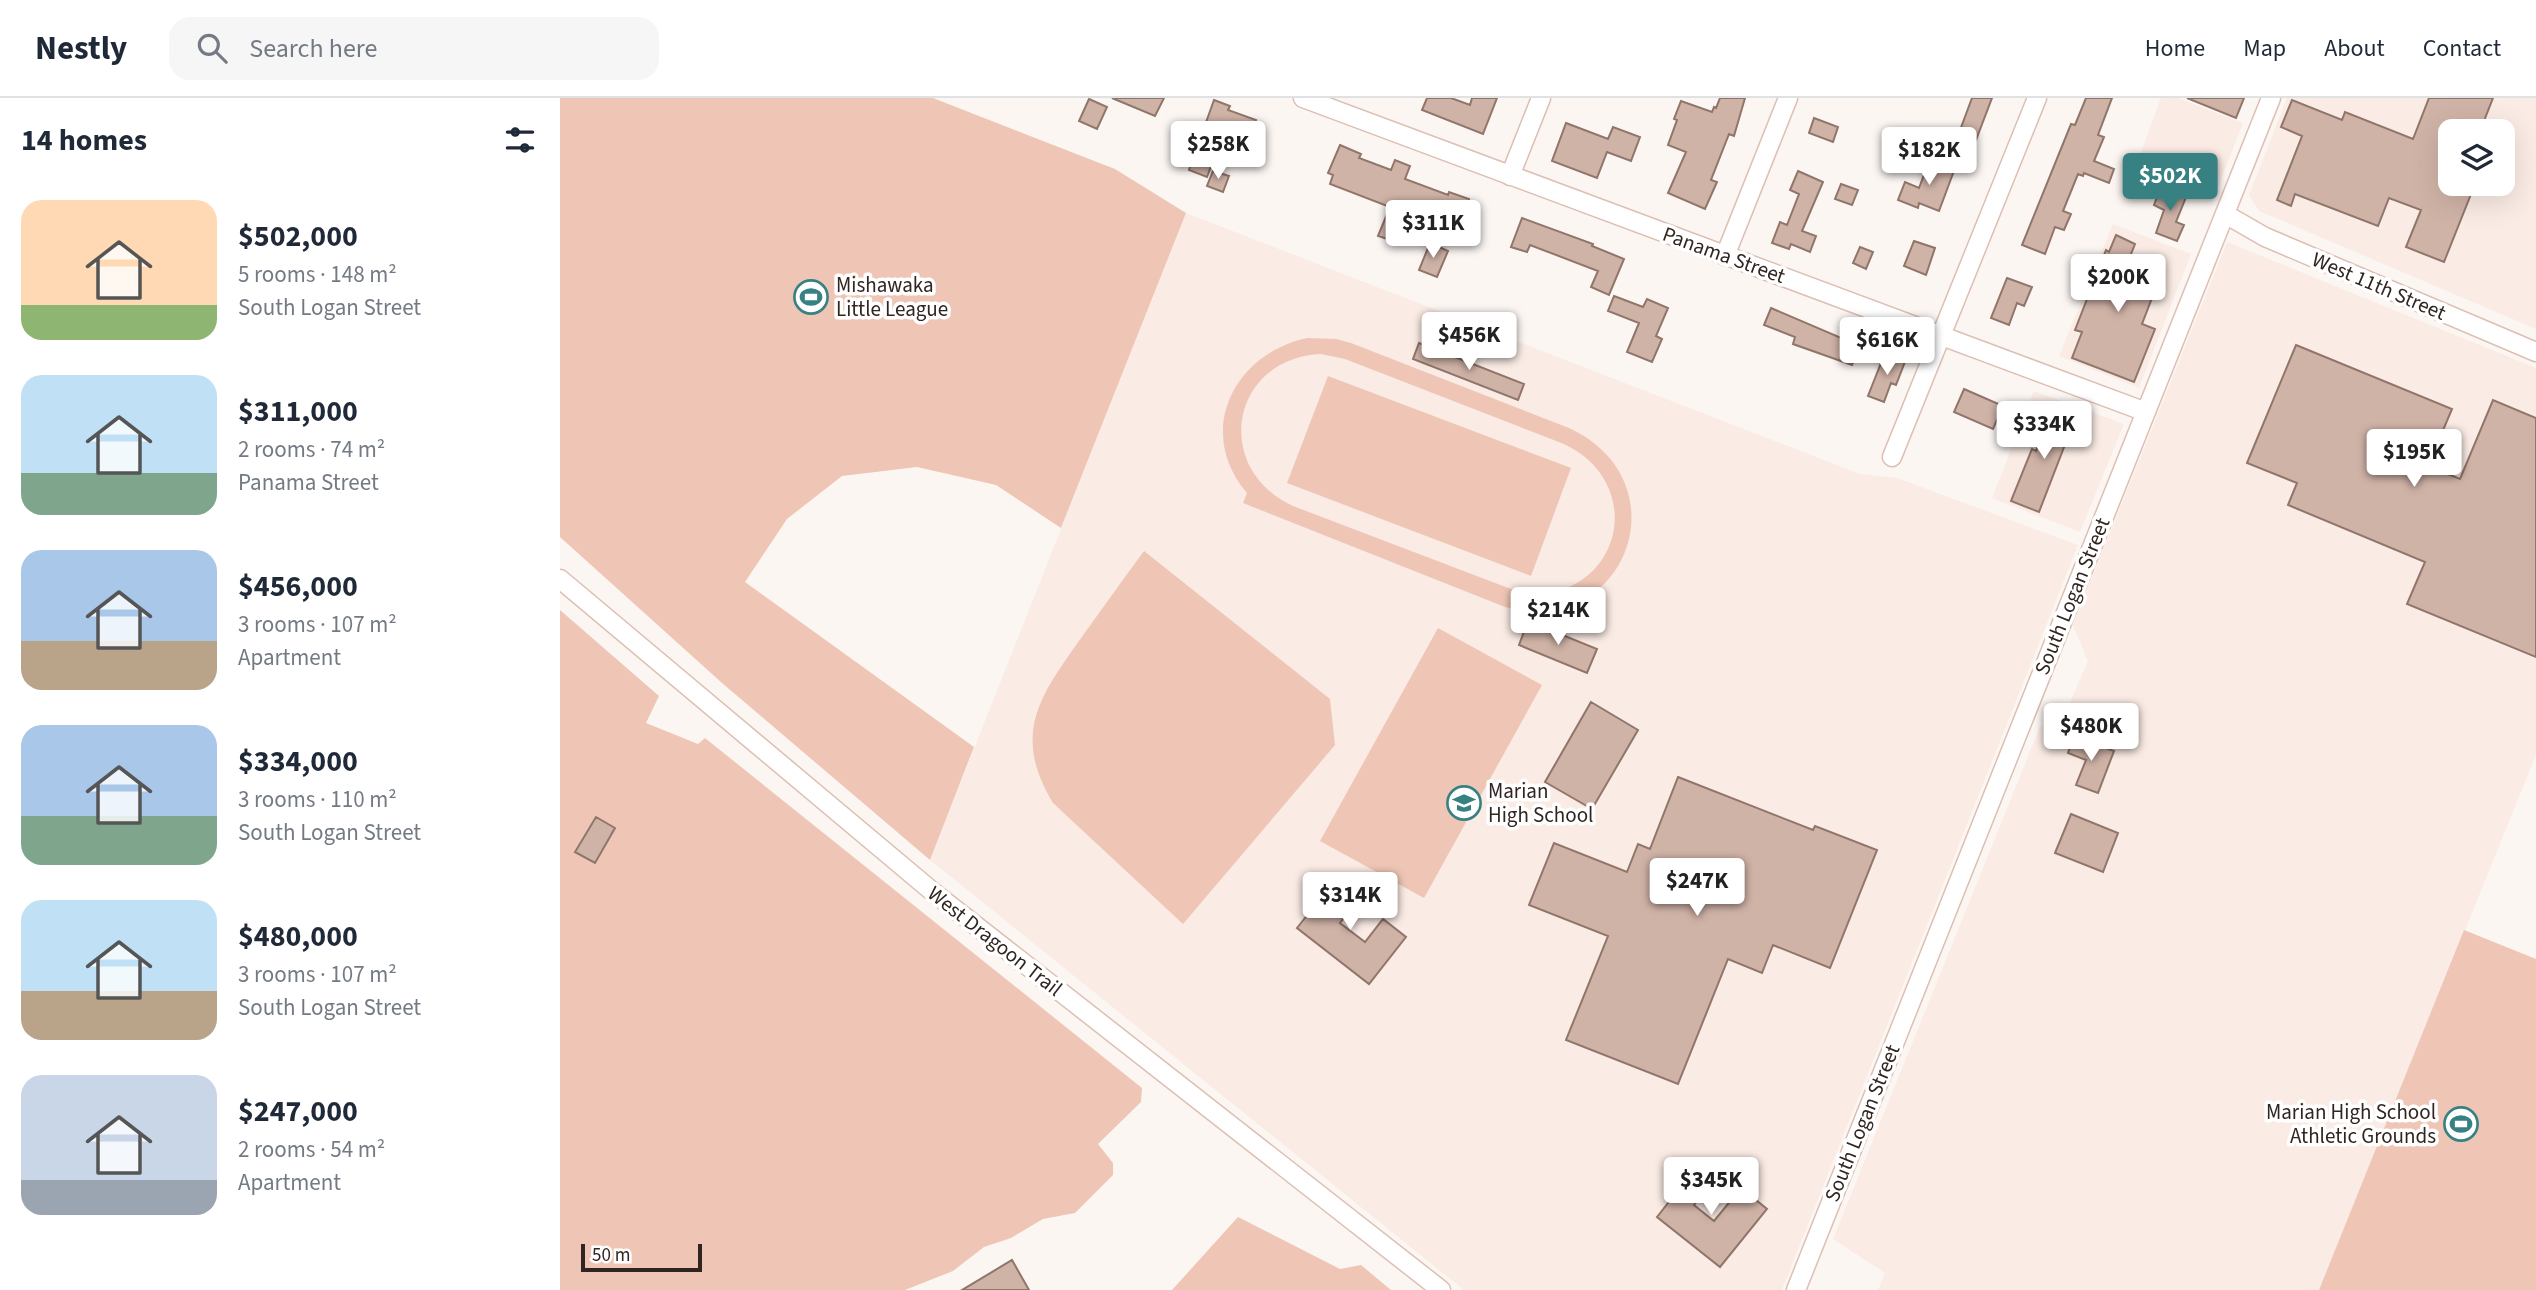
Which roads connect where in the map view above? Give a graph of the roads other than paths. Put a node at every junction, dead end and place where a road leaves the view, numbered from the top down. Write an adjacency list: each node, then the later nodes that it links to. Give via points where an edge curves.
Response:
1 (1303, 98): 6 (street, Panama Street)
2 (1541, 98): 6 (street)
3 (1788, 98): 8 (street)
4 (2037, 98): 9 (street)
5 (2271, 98): 7 (street, South Logan Street)
6 (1510, 176): 8 (street, Panama Street)
7 (2225, 214): 10 (street, West 11th Street, via 2265,237); 11 (street, South Logan Street)
8 (1725, 256): 9 (street, Panama Street)
9 (1942, 335): 11 (street, Panama Street); 12 (street)
10 (2536, 352)
11 (2146, 412): 15 (street, South Logan Street)
12 (1892, 457)
13 (560, 579): 14 (street, West Dragoon Trail, via 933,892)
14 (1441, 1290)
15 (1796, 1290)

